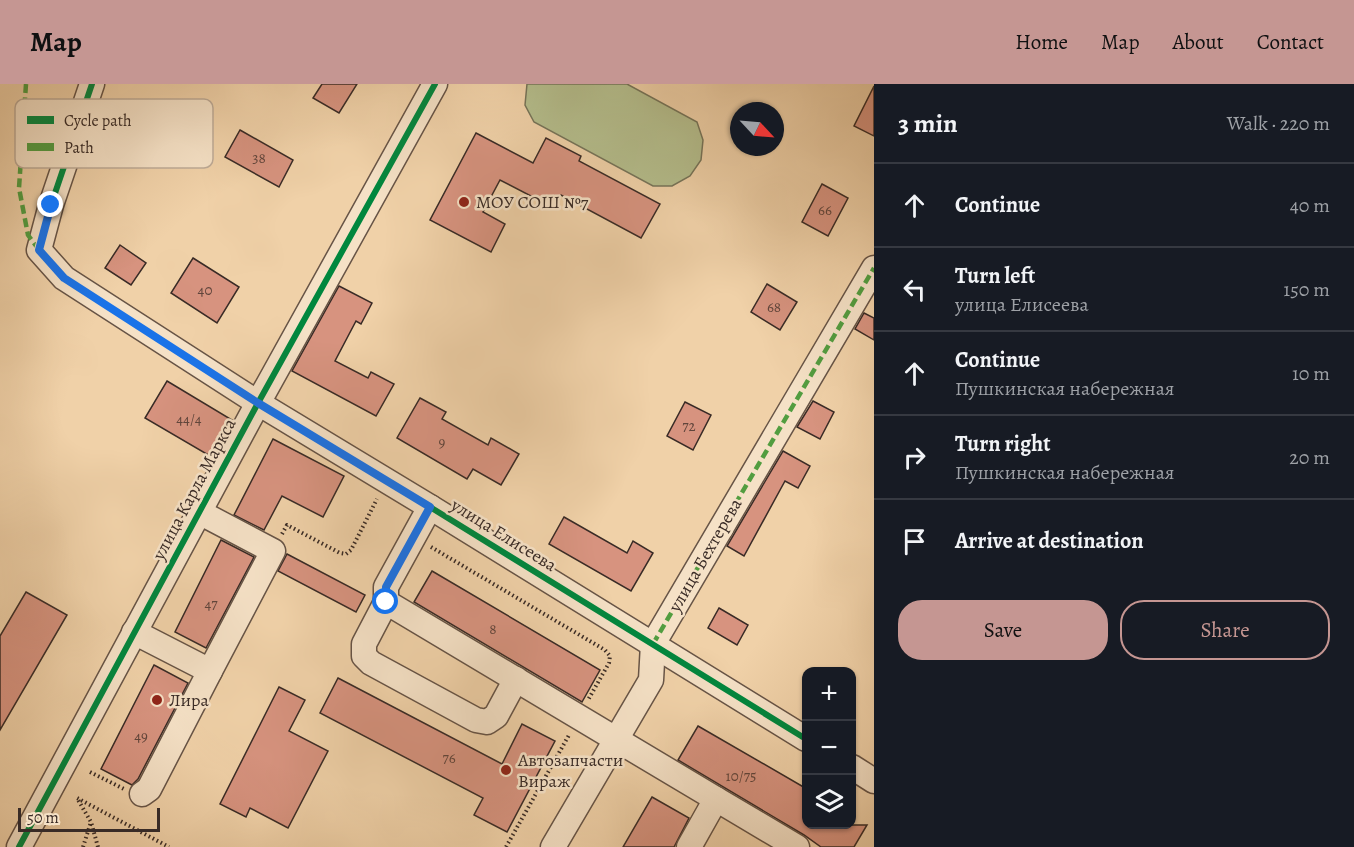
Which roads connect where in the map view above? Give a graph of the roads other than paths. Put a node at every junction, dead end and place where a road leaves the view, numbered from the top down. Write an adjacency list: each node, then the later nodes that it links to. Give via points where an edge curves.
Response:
1 (92, 84): 3 (street, улица Елисеева)
2 (435, 84): 6 (street, улица Карла Маркса)
3 (87, 99)
4 (64, 168): 6 (street, улица Елисеева, via 39,250 64,278)
5 (874, 268): 11 (street, улица Бехтерева)
6 (258, 403): 7 (street, улица Елисеева); 8 (street, улица Карла Маркса)
7 (430, 507): 9 (street, via 386,587); 11 (street, улица Елисеева)
8 (199, 512): 10 (street, улица Карла Маркса); 12 (street, via 273,550)
9 (386, 602): 13 (street); 13 (street, via 364,644 364,656 371,663 476,720 487,722 496,716)
10 (134, 632): 12 (street); 20 (street, улица Карла Маркса)
11 (652, 644): 14 (street, улица Елисеева); 15 (street, улица Бехтерева, via 651,680)
12 (210, 671): 18 (street, via 149,789)
13 (516, 679): 15 (street)
14 (802, 736)
15 (615, 738): 19 (street); 21 (street, улица Бехтерева)
16 (856, 770): 17 (street)
17 (874, 781)
18 (142, 794)
19 (716, 799): 22 (street); 23 (street)
20 (19, 847)
21 (553, 847)
22 (689, 847)
23 (797, 847)

